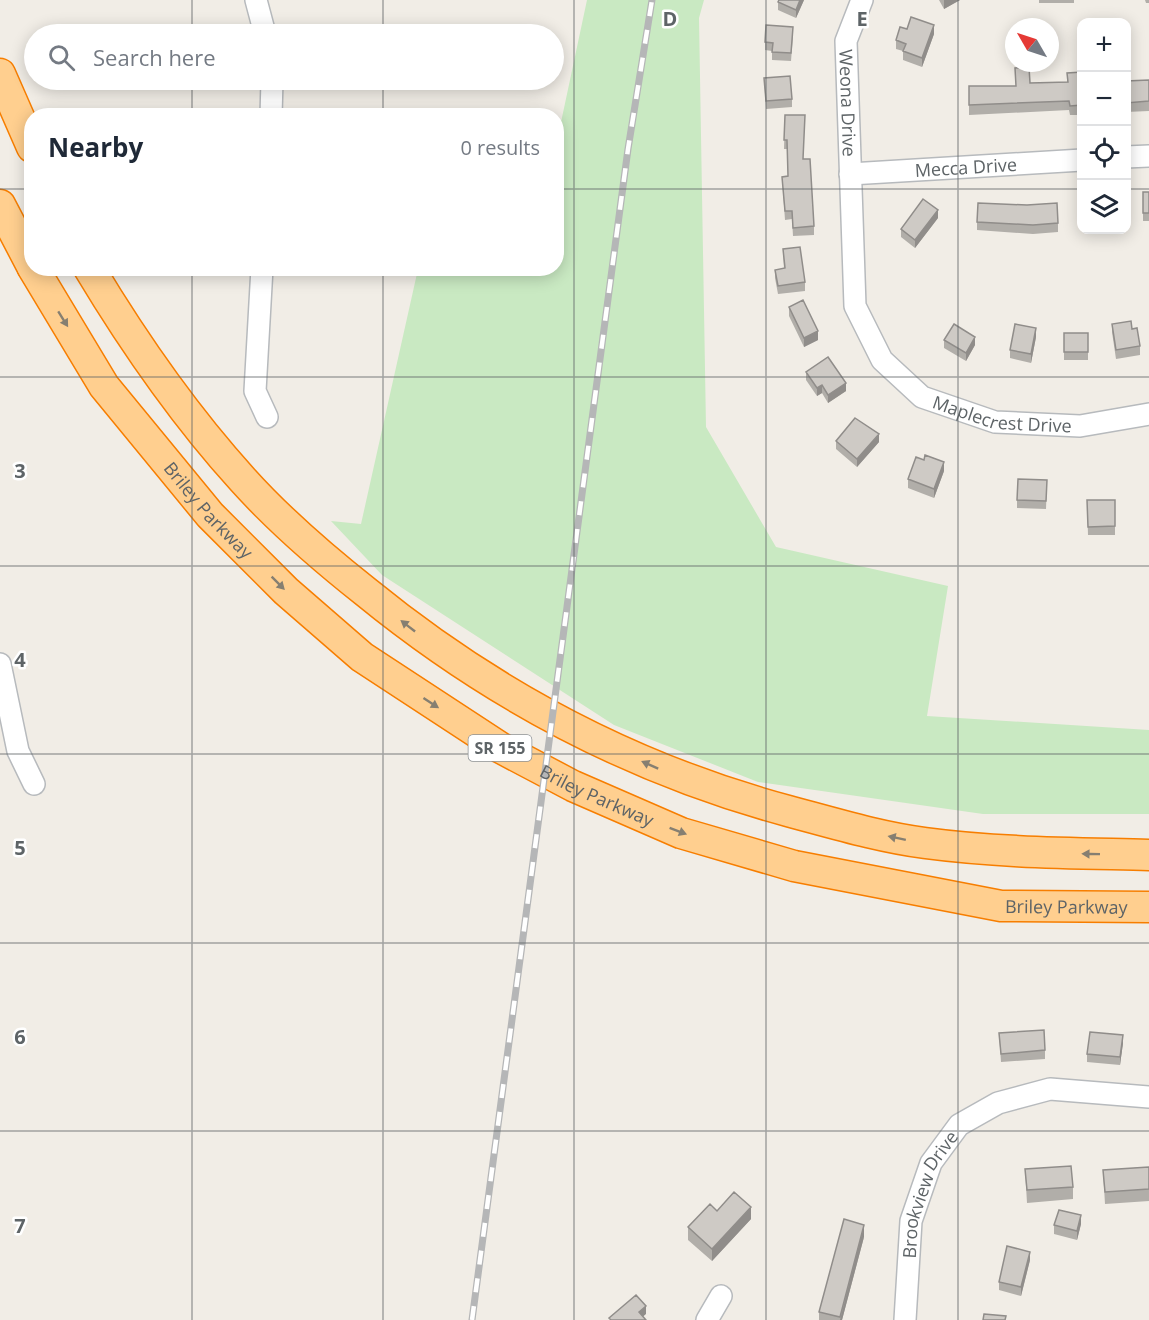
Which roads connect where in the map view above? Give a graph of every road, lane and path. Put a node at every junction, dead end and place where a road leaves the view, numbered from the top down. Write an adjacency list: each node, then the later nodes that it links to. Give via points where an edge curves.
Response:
1 (256, 0): 3 (street)
2 (862, 0): 11 (street, Weona Drive, via 846,41)
3 (262, 24)
4 (0, 74): 7 (highway)
5 (272, 90): 6 (street)
6 (271, 108)
7 (24, 129)
8 (1149, 156): 9 (street)
9 (1131, 157)
10 (1077, 160): 11 (street, Mecca Drive)
11 (849, 174): 17 (street, Maplecrest Drive, via 855,306 882,360 922,397 995,422 1080,426)
12 (0, 206): 13 (highway, Briley Parkway / SR 155)
13 (24, 252)
14 (37, 276): 22 (highway, Briley Parkway / SR 155, one-way to 22, via 104,386 210,516 286,591 362,657 501,748 573,786 681,833 794,866 1001,906)
15 (94, 276): 21 (highway, SR 155, one-way to 15, via 1015,852 922,843 850,828 672,775 583,735 507,693 411,629 323,558 244,481 167,388)
16 (262, 276): 18 (street, via 255,391)
17 (1149, 414)
18 (267, 417)
19 (0, 664): 20 (street, via 18,751)
20 (34, 784)
21 (1149, 855)
22 (1149, 908)
23 (1149, 1096): 26 (street, Brookview Drive, via 1050,1089 998,1103 959,1125 932,1163 911,1221)
24 (721, 1296): 25 (street)
25 (706, 1320)
26 (905, 1320)

